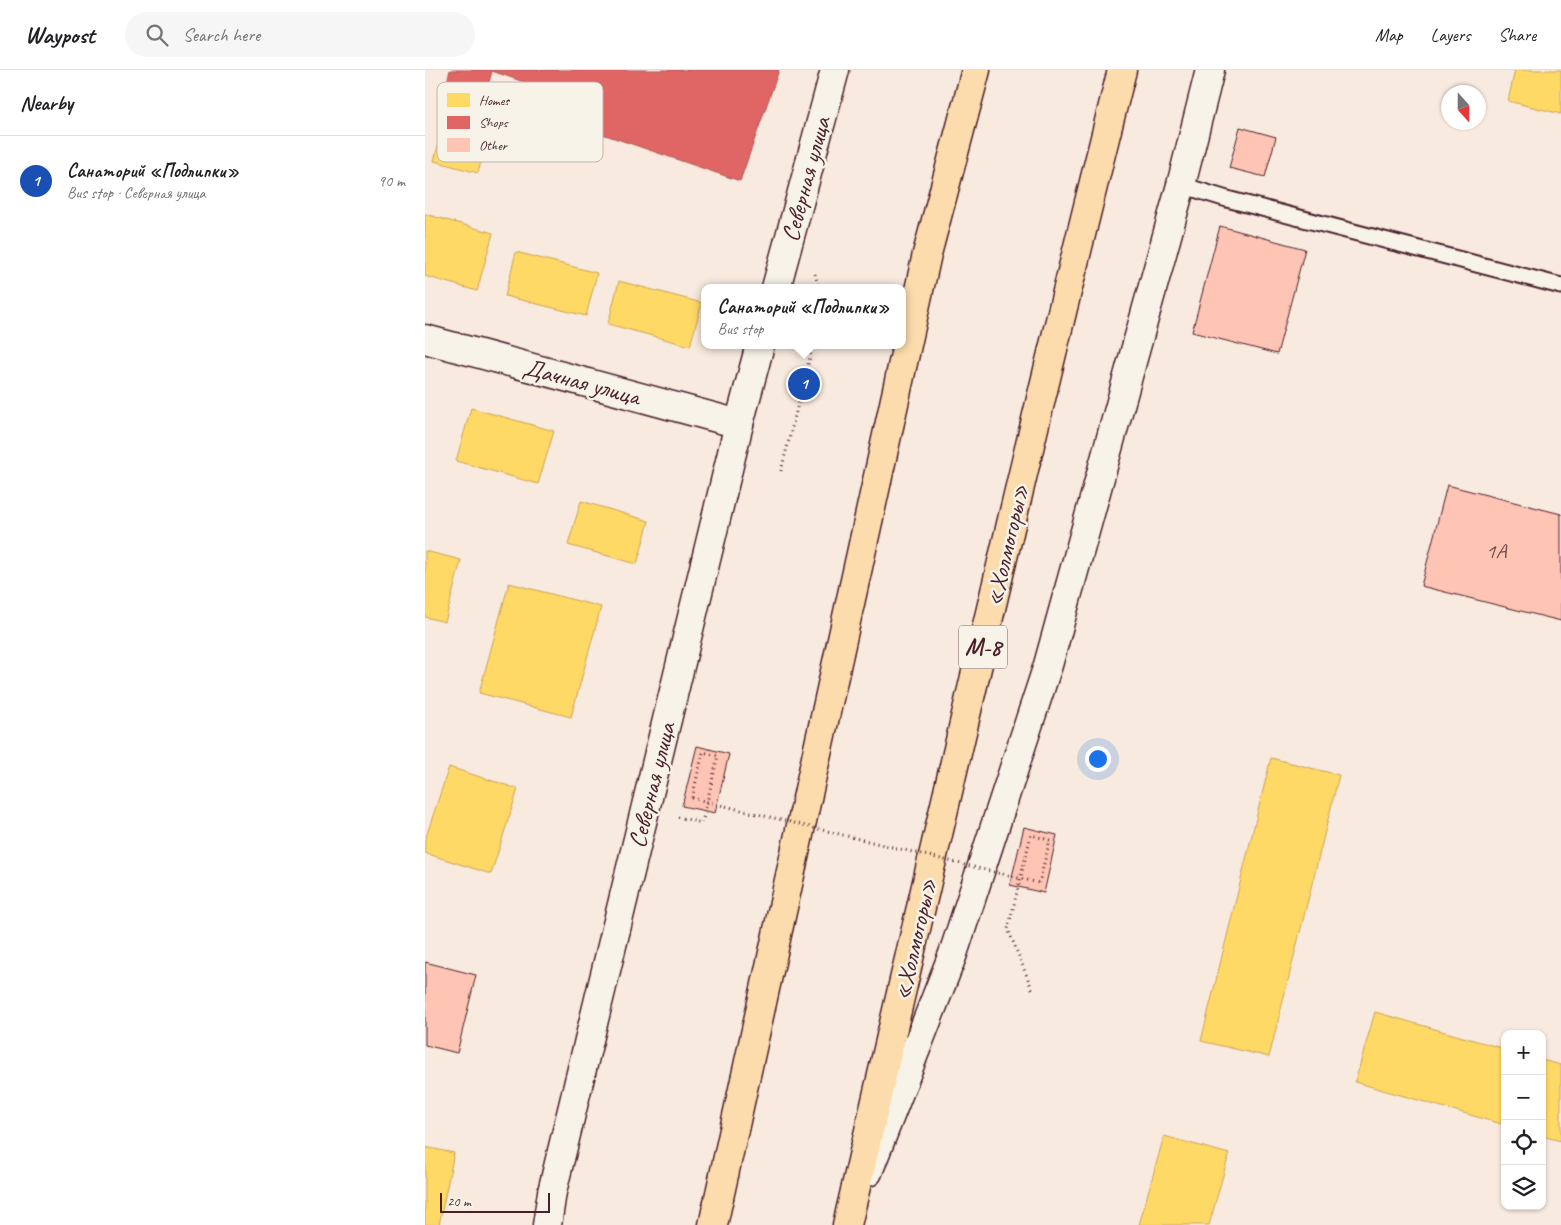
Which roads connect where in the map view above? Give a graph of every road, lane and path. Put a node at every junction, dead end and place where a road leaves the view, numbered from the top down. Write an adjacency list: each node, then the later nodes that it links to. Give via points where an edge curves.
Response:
1 (835, 70): 6 (street, Северная улица)
2 (976, 70): 16 (highway, via 927,254)
3 (1122, 70): 17 (highway, «Холмогоры» / М-8, via 1003,553)
4 (1210, 70): 5 (street)
5 (1181, 185): 7 (lane); 17 (street, via 1048,665 953,954)
6 (777, 284)
7 (1561, 286)
8 (425, 339): 11 (street, Дачная улица)
9 (759, 349): 11 (street, Северная улица)
10 (812, 349): 12 (path)
11 (739, 424): 15 (street, Северная улица, via 554,1182)
12 (781, 471)
13 (675, 817): 14 (path, bridge, via 702,823 718,756 703,752 692,798 1039,882 1050,840 1031,835 1008,929)
14 (1032, 989)
15 (547, 1225)
16 (713, 1225)
17 (847, 1225)

